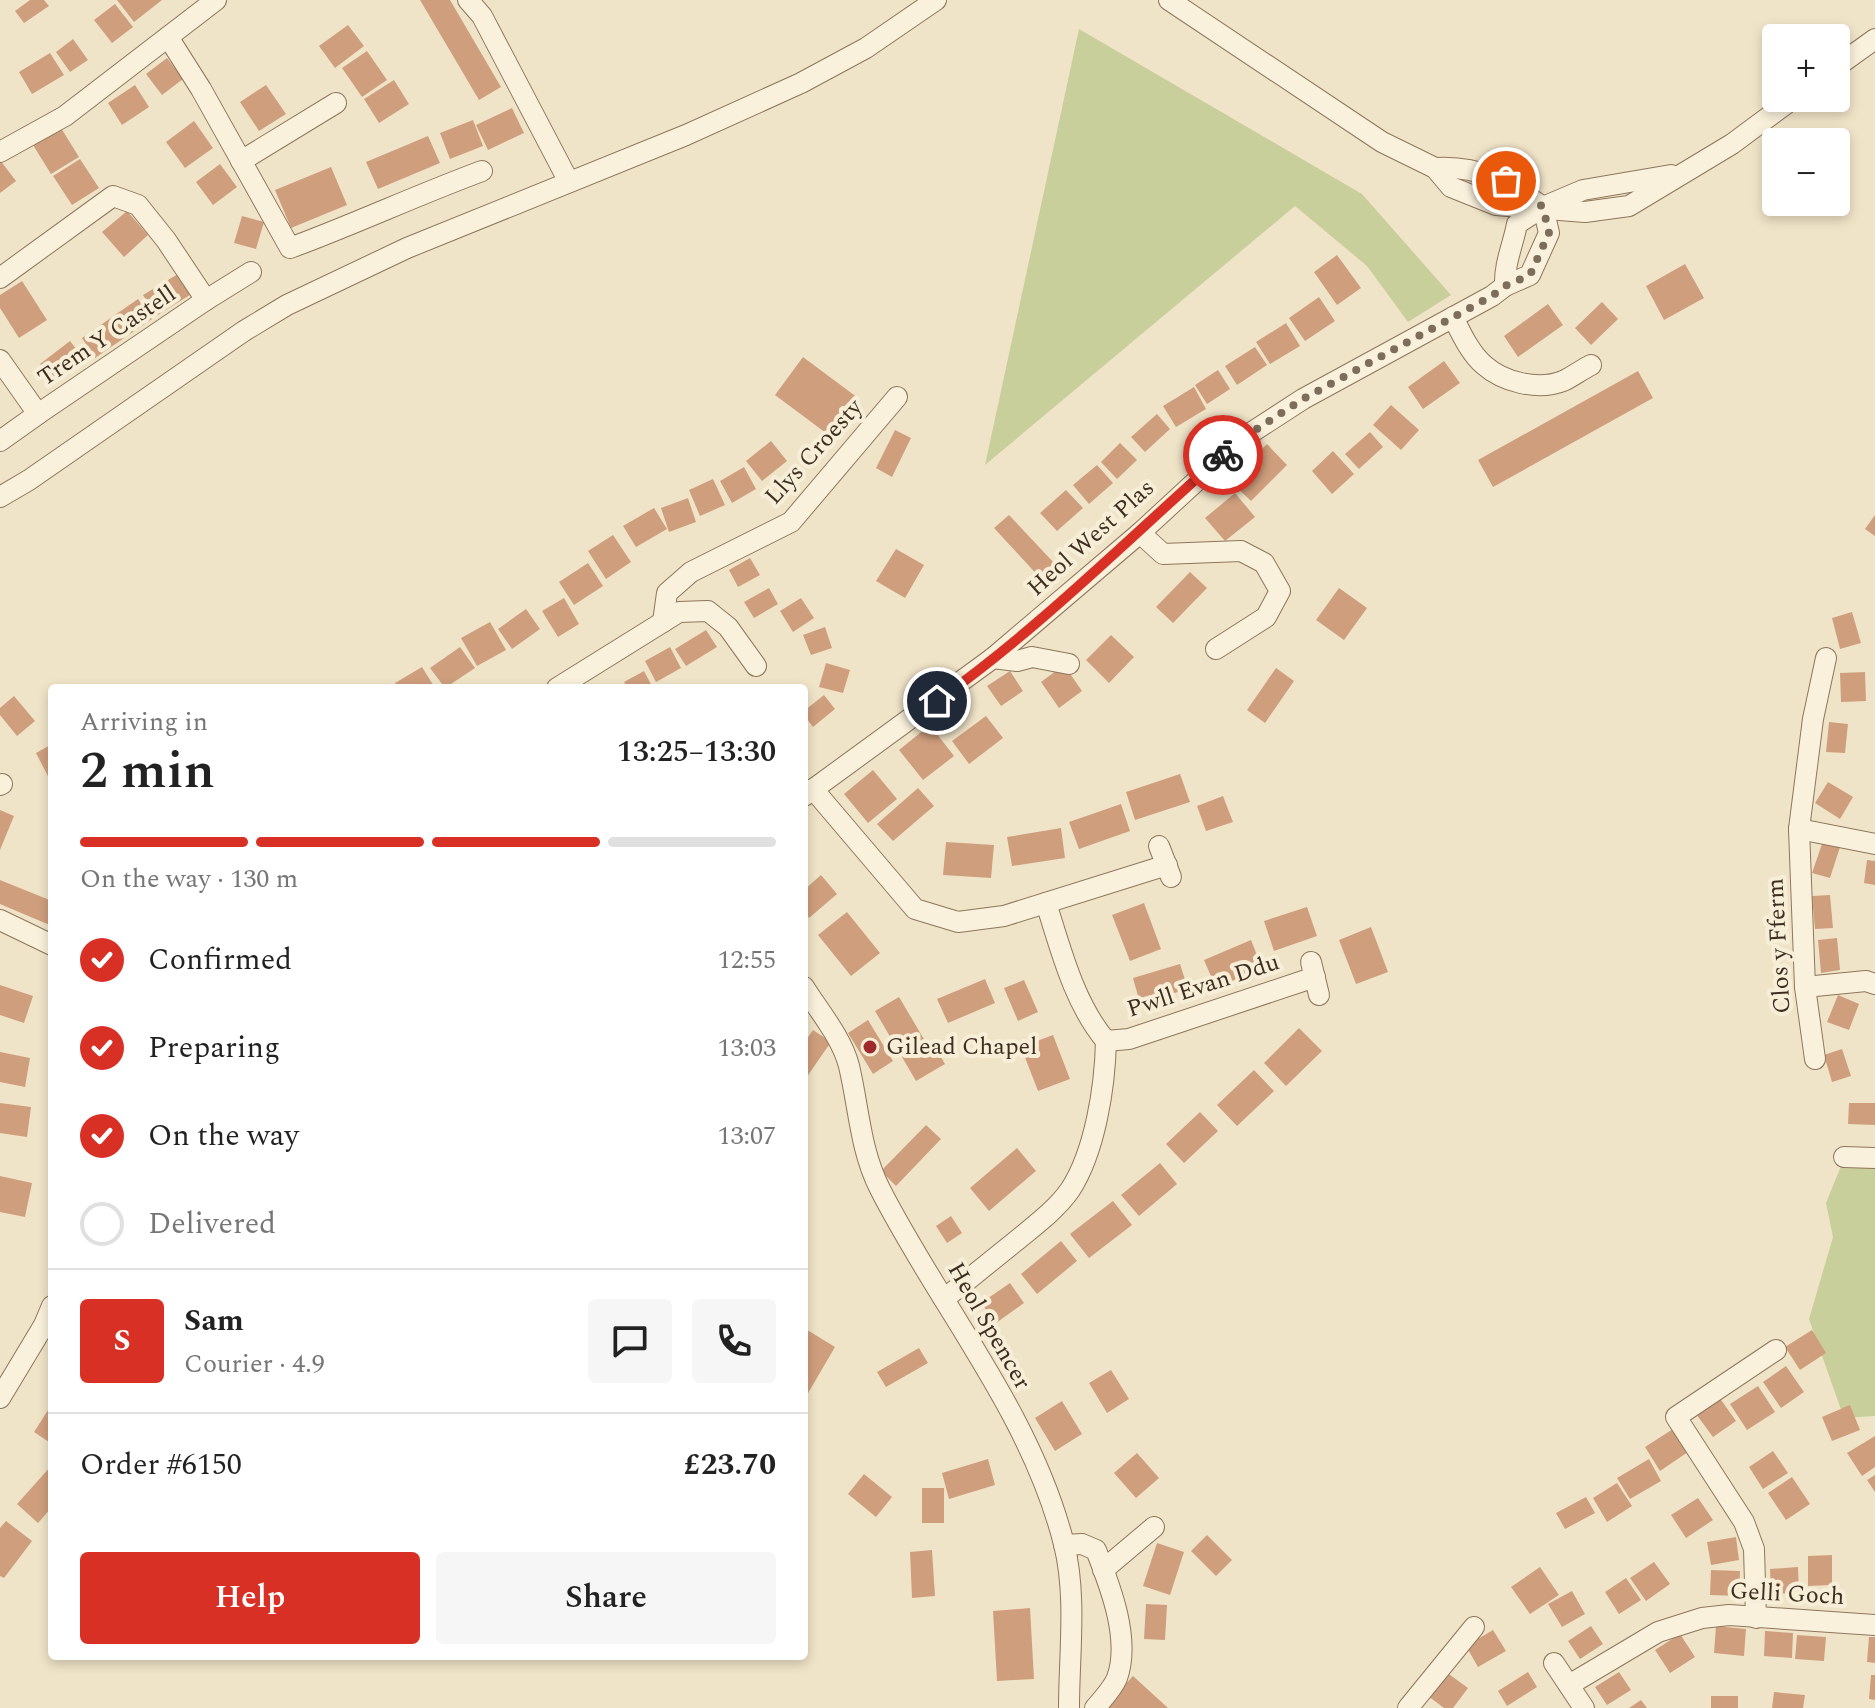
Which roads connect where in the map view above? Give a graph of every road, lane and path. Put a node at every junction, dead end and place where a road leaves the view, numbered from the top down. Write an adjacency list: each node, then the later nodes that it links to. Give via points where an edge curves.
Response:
1 (216, 0): 5 (street)
2 (468, 0): 13 (street, via 482,16)
3 (936, 0): 13 (street, via 866,48 801,83)
4 (1169, 0): 14 (street, via 1382,142 1435,168 1460,166 1506,181)
5 (168, 37): 10 (street, via 65,116); 11 (street)
6 (1875, 39): 7 (street)
7 (1850, 57)
8 (336, 103): 11 (street)
9 (1775, 112): 14 (street, via 1629,206 1585,212)
10 (0, 152)
11 (241, 161): 12 (street, via 290,248)
12 (482, 171)
13 (569, 182): 25 (street, via 407,248 287,305)
14 (1543, 207): 17 (street, via 1517,224 1504,269); 17 (street, Heol West Plas, via 1549,233 1530,275)
15 (251, 272): 18 (street, Trem Y Castell)
16 (0, 278): 18 (street, Trem Y Castell, via 113,196 138,205)
17 (1505, 286): 19 (street, Heol West Plas)
18 (206, 300): 23 (street, Trem Y Castell)
19 (1453, 317): 21 (street, via 1484,366 1513,381 1538,386 1561,382); 26 (street, Heol West Plas, via 1243,438)
20 (0, 360): 23 (street, Trem Y Castell)
21 (1591, 365)
22 (897, 397): 27 (street, Llys Croesty, via 791,522 691,572 667,593)
23 (38, 414): 24 (street, Trem Y Castell)
24 (0, 441)
25 (0, 497)
26 (1140, 533): 28 (street, via 1163,554 1241,551 1264,563 1280,591 1266,617); 29 (street, Heol West Plas)
27 (663, 622): 32 (street, via 679,612 708,611 728,627); 33 (street)
28 (1216, 649)
29 (993, 658): 31 (street, via 1032,657); 34 (street, Heol West Plas)
30 (1826, 658): 35 (street, Clos y Fferm)
31 (1069, 664)
32 (756, 666)
33 (568, 684)
34 (808, 793): 38 (street, via 915,909 958,922)
35 (1799, 829): 36 (street); 43 (street, Clos y Fferm)
36 (1875, 844)
37 (1159, 846): 38 (street, via 1169,871)
38 (1046, 903): 45 (street, Pwll Evan Ddu, via 1066,966)
39 (0, 920): 40 (street)
40 (48, 943)
41 (1315, 978): 45 (street, Pwll Evan Ddu, via 1129,1039)
42 (1875, 984): 43 (street)
43 (1805, 987): 46 (street, Clos y Fferm)
44 (808, 993): 49 (street, Heol Spencer, via 849,1063 865,1155 879,1188)
45 (1106, 1041): 49 (street, Pwll Evan Ddu, via 1091,1140 1069,1192)
46 (1815, 1059)
47 (1844, 1157): 48 (street)
48 (1875, 1158)
49 (944, 1299): 54 (street, Heol Spencer, via 1036,1463)
50 (48, 1316): 52 (street)
51 (1776, 1350): 56 (street, via 1676,1417 1744,1522 1754,1549)
52 (0, 1398)
53 (1154, 1527): 55 (street)
54 (1064, 1545): 55 (street, via 1096,1550); 61 (street, Heol Spencer, via 1070,1588)
55 (1103, 1570): 62 (street, via 1121,1651 1117,1679)
56 (1756, 1618): 57 (street, Gelli Goch); 60 (street, Gelli Goch, via 1702,1618 1658,1632)
57 (1875, 1625)
58 (1474, 1627): 63 (street)
59 (1554, 1663): 60 (street)
60 (1569, 1685): 64 (street)
61 (1069, 1708)
62 (1095, 1708)
63 (1408, 1708)
64 (1584, 1708)

